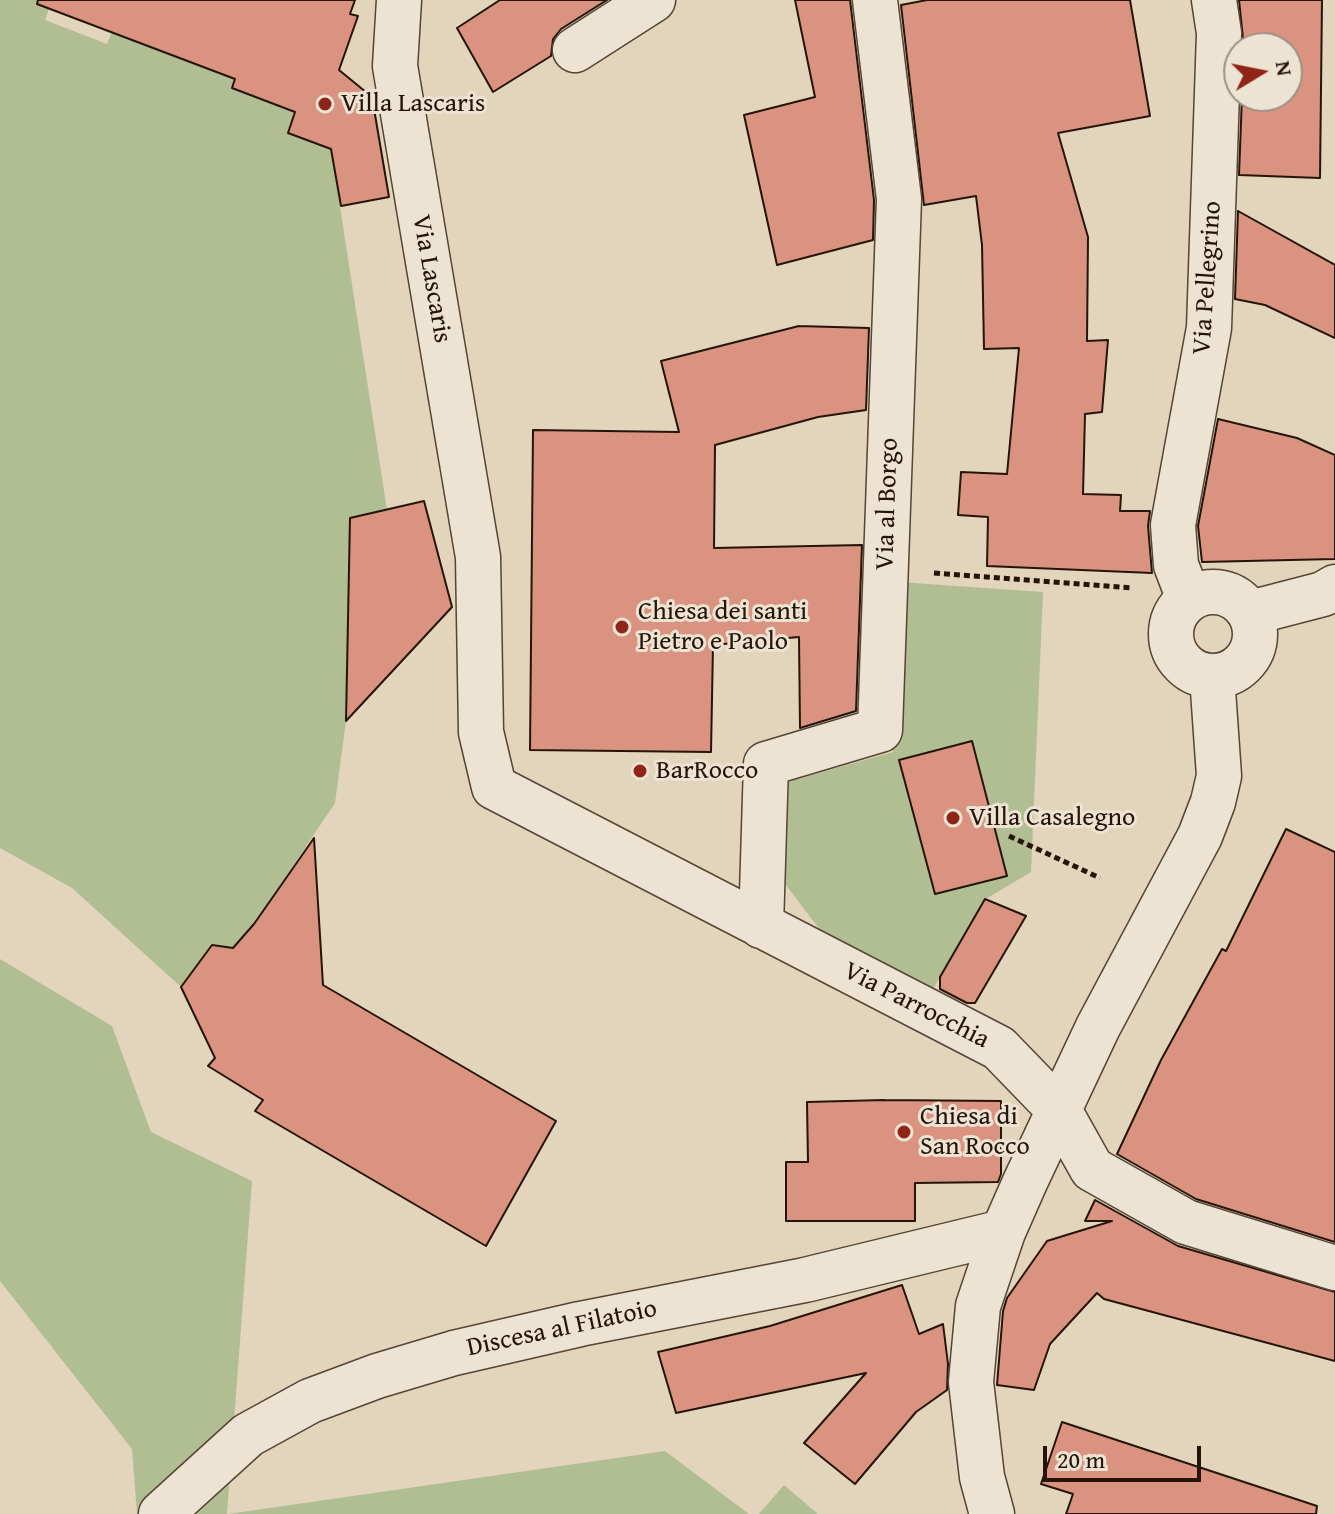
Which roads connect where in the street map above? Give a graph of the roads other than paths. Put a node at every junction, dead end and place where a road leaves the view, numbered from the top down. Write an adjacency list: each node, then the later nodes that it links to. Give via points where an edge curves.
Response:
1 (399, 0): 10 (street, Via Lascaris, via 395,66 478,557 481,732 494,787)
2 (653, 0): 5 (street)
3 (875, 0): 10 (street, Via al Borgo, via 899,199 880,730 766,764)
4 (1214, 0): 7 (street, Via Pellegrino, via 1219,33 1209,328 1173,525 1176,565)
5 (575, 50)
6 (1335, 587): 8 (street)
7 (1189, 599): 8 (street, via 1202,593 1230,595); 9 (street, via 1174,619 1172,645 1187,666)
8 (1250, 613): 9 (street, via 1252,651 1235,670)
9 (1212, 676): 11 (street, via 1219,776 1213,802)
10 (761, 926): 11 (street, Via Parrocchia, via 999,1048)
11 (1059, 1110): 12 (street); 13 (street, Via Parrocchia, via 1092,1169 1186,1222)
12 (1003, 1232): 14 (street, Discesa al Filatoio, via 805,1280 566,1327 377,1376 310,1401 248,1435); 15 (street, via 978,1306 971,1382 982,1477)
13 (1335, 1268)
14 (161, 1514)
15 (992, 1514)

